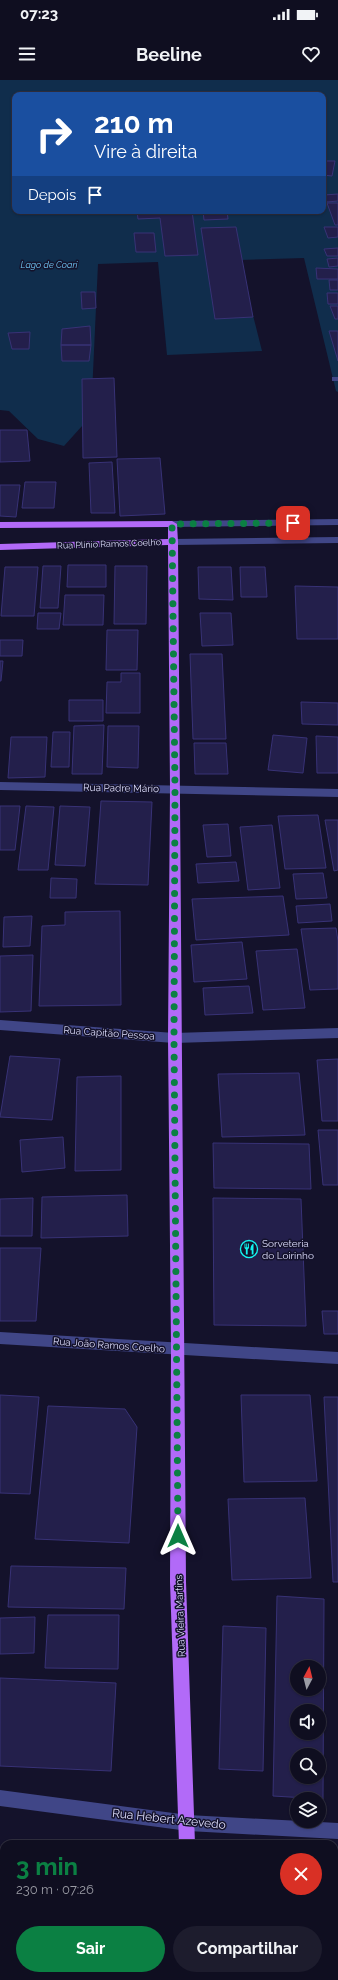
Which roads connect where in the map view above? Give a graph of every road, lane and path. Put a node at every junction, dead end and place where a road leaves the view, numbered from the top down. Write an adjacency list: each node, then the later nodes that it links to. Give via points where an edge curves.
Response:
1 (338, 522): 2 (street, Rua Plínio Ramos Coelho)
2 (172, 524): 3 (main road, Rua Plínio Ramos Coelho); 5 (main road, Rua Vieira Martins)
3 (0, 525)
4 (338, 540): 5 (street, Rua Plínio Ramos Coelho)
5 (173, 542): 6 (main road, Rua Plínio Ramos Coelho); 8 (main road, Rua Vieira Martins)
6 (0, 547)
7 (0, 786): 8 (street, Rua Padre Mário)
8 (175, 789): 9 (street, Rua Padre Mário); 12 (main road, Rua Vieira Martins)
9 (338, 793)
10 (0, 1025): 12 (street, Rua Capitão Pessoa)
11 (338, 1033): 12 (street, Rua Capitão Pessoa)
12 (174, 1038): 14 (main road, Rua Vieira Martins)
13 (0, 1338): 14 (street, Rua João Ramos Coelho)
14 (178, 1349): 15 (street, Rua João Ramos Coelho); 17 (main road, Rua Vieira Martins, via 178,1582)
15 (338, 1358)
16 (0, 1798): 17 (street, Rua Hebert Azevedo)
17 (188, 1823): 18 (street, Rua Hebert Azevedo); 19 (main road, Rua Vieira Martins)
18 (338, 1831)
19 (188, 1840)

